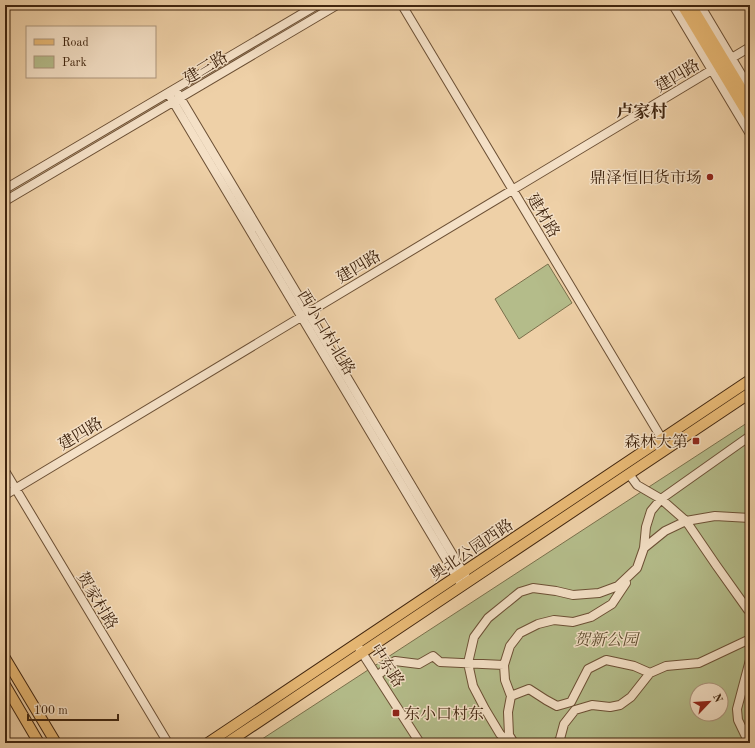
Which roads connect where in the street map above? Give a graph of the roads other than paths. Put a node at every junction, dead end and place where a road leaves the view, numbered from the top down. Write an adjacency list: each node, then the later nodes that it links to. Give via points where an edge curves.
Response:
1 (317, 5): 11 (street, 建三路)
2 (337, 5): 12 (street, 建三路)
3 (402, 5): 17 (street, 建材路)
4 (673, 5): 9 (street)
5 (682, 5): 9 (main road)
6 (691, 5): 9 (main road)
7 (700, 5): 9 (street)
8 (750, 47): 9 (street, 建四路)
9 (722, 64): 10 (street); 13 (main road); 14 (main road); 15 (street); 17 (street, 建四路)
10 (750, 89)
11 (171, 91): 12 (street, 西小口村北路); 16 (street, 建三路)
12 (176, 100): 18 (street, 建三路); 19 (street, 西小口村北路)
13 (750, 103)
14 (750, 118)
15 (750, 134)
16 (5, 189)
17 (513, 190): 19 (street, 建四路); 23 (street, 建材路)
18 (5, 201)
19 (305, 315): 26 (street, 建四路); 33 (street, 西小口村北路)
20 (750, 380): 23 (main road, 奥北公园西路)
21 (750, 393): 25 (main road, 奥北公园西路)
22 (750, 436): 28 (street)
23 (662, 439): 33 (main road, 奥北公园西路)
24 (5, 471): 26 (street, 贺家村路)
25 (629, 474): 28 (street, via 637,485); 34 (main road, 奥北公园西路)
26 (16, 488): 27 (street, 建四路); 49 (street, 贺家村路)
27 (5, 495)
28 (660, 499): 30 (street); 31 (street, via 651,511)
29 (750, 518): 30 (street, via 715,516)
30 (686, 521): 31 (street, via 665,531); 35 (street)
31 (644, 548): 32 (street)
32 (637, 568): 41 (street, via 618,586 599,593 573,595 533,588 520,592 488,618 474,637); 42 (street, via 612,604 591,617 573,622 554,620 520,633 510,646)
33 (460, 574): 34 (street, 西小口村北路); 37 (main road, 奥北公园西路)
34 (466, 584): 38 (main road, 奥北公园西路)
35 (748, 610)
36 (750, 639): 43 (street, via 699,663 666,666)
37 (356, 644): 38 (street, 中东路); 50 (main road, 奥北公园西路)
38 (362, 653): 44 (street, 中东路); 51 (main road, 奥北公园西路)
39 (5, 658): 48 (main road)
40 (750, 660): 56 (street, via 737,709 738,720)
41 (468, 663): 42 (street); 44 (street, via 440,662 433,656 419,664 395,661); 53 (street, via 473,686 500,734)
42 (504, 665): 46 (street, via 505,680)
43 (650, 673): 46 (street, via 634,666 606,660 588,669 571,702 557,706 529,689); 55 (street, via 631,697 620,706 592,706 575,710 564,724)
44 (377, 676): 52 (street, 中东路)
45 (5, 685): 47 (main road)
46 (511, 696): 54 (street, via 508,712 509,735)
47 (39, 743)
48 (56, 743)
49 (168, 743)
50 (208, 743)
51 (227, 743)
52 (420, 743)
53 (509, 743)
54 (514, 743)
55 (557, 743)
56 (749, 743)

